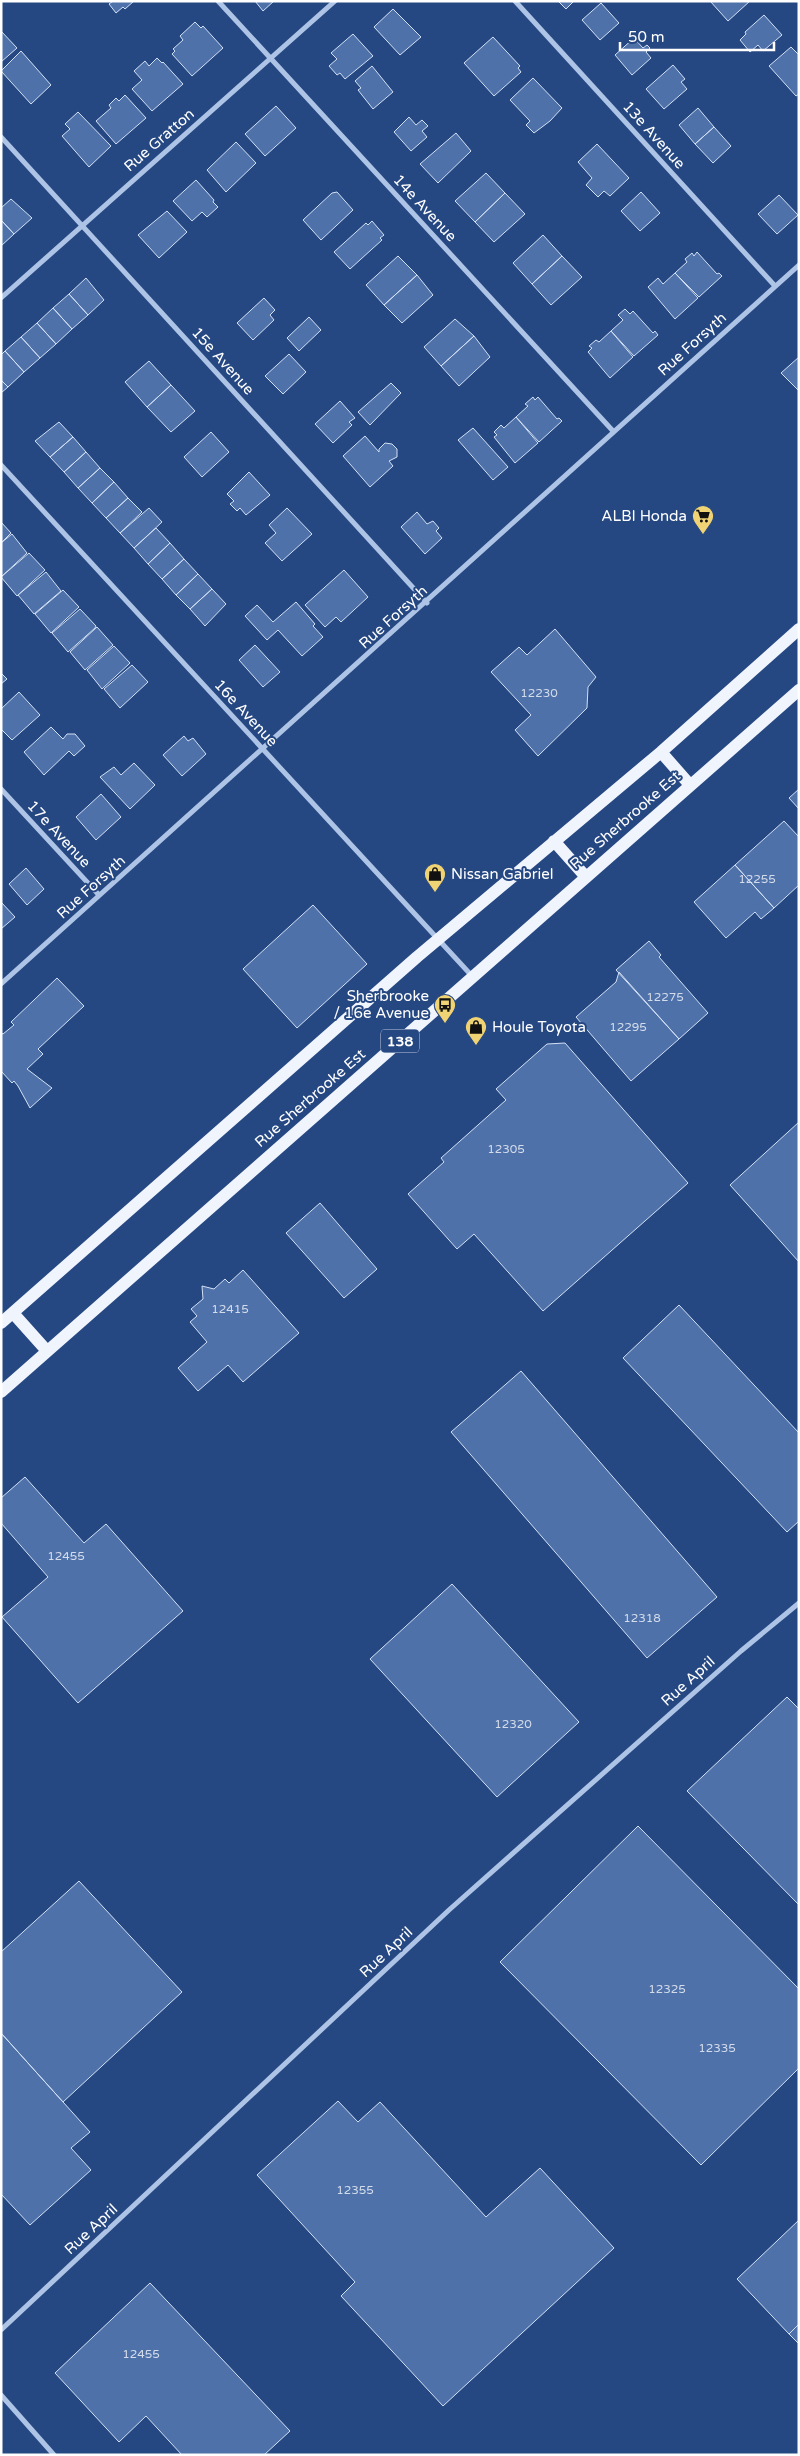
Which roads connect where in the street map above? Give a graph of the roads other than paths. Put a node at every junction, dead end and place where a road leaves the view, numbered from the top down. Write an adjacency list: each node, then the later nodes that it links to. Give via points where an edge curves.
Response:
1 (218, 1): 4 (street, 14e Avenue)
2 (334, 1): 4 (street, Rue Gratton)
3 (515, 1): 8 (street, 13e Avenue)
4 (271, 59): 6 (street, Rue Gratton); 10 (street, 14e Avenue)
5 (1, 137): 6 (street, 15e Avenue)
6 (82, 225): 9 (street, Rue Gratton); 12 (street, 15e Avenue)
7 (799, 265): 8 (street, Rue Forsyth)
8 (775, 286): 10 (street, Rue Forsyth)
9 (1, 298)
10 (613, 432): 12 (street, Rue Forsyth)
11 (1, 465): 15 (street, 16e Avenue)
12 (426, 603): 15 (street, Rue Forsyth)
13 (798, 631): 16 (main road, Rue Sherbrooke Est)
14 (799, 690): 17 (main road, Rue Sherbrooke Est / 138)
15 (263, 750): 21 (street, Rue Forsyth); 22 (street, 16e Avenue)
16 (661, 752): 17 (main road); 19 (main road, Rue Sherbrooke Est)
17 (690, 785): 20 (main road, Rue Sherbrooke Est / 138)
18 (1, 790): 21 (street, 17e Avenue)
19 (554, 841): 20 (main road); 22 (main road, Rue Sherbrooke Est)
20 (586, 877): 23 (main road, Rue Sherbrooke Est / 138)
21 (99, 896): 24 (street, Rue Forsyth)
22 (438, 939): 23 (street, 16e Avenue); 25 (main road, Rue Sherbrooke Est)
23 (472, 977): 27 (main road, Rue Sherbrooke Est / 138)
24 (1, 984)
25 (13, 1313): 26 (main road, Rue Sherbrooke Est); 27 (main road)
26 (1, 1323)
27 (47, 1352): 28 (main road, Rue Sherbrooke Est / 138)
28 (1, 1392)
29 (799, 1603): 30 (street, Rue April, via 449,1910)
30 (1, 2330)
31 (1, 2395): 32 (street)
32 (54, 2455)

